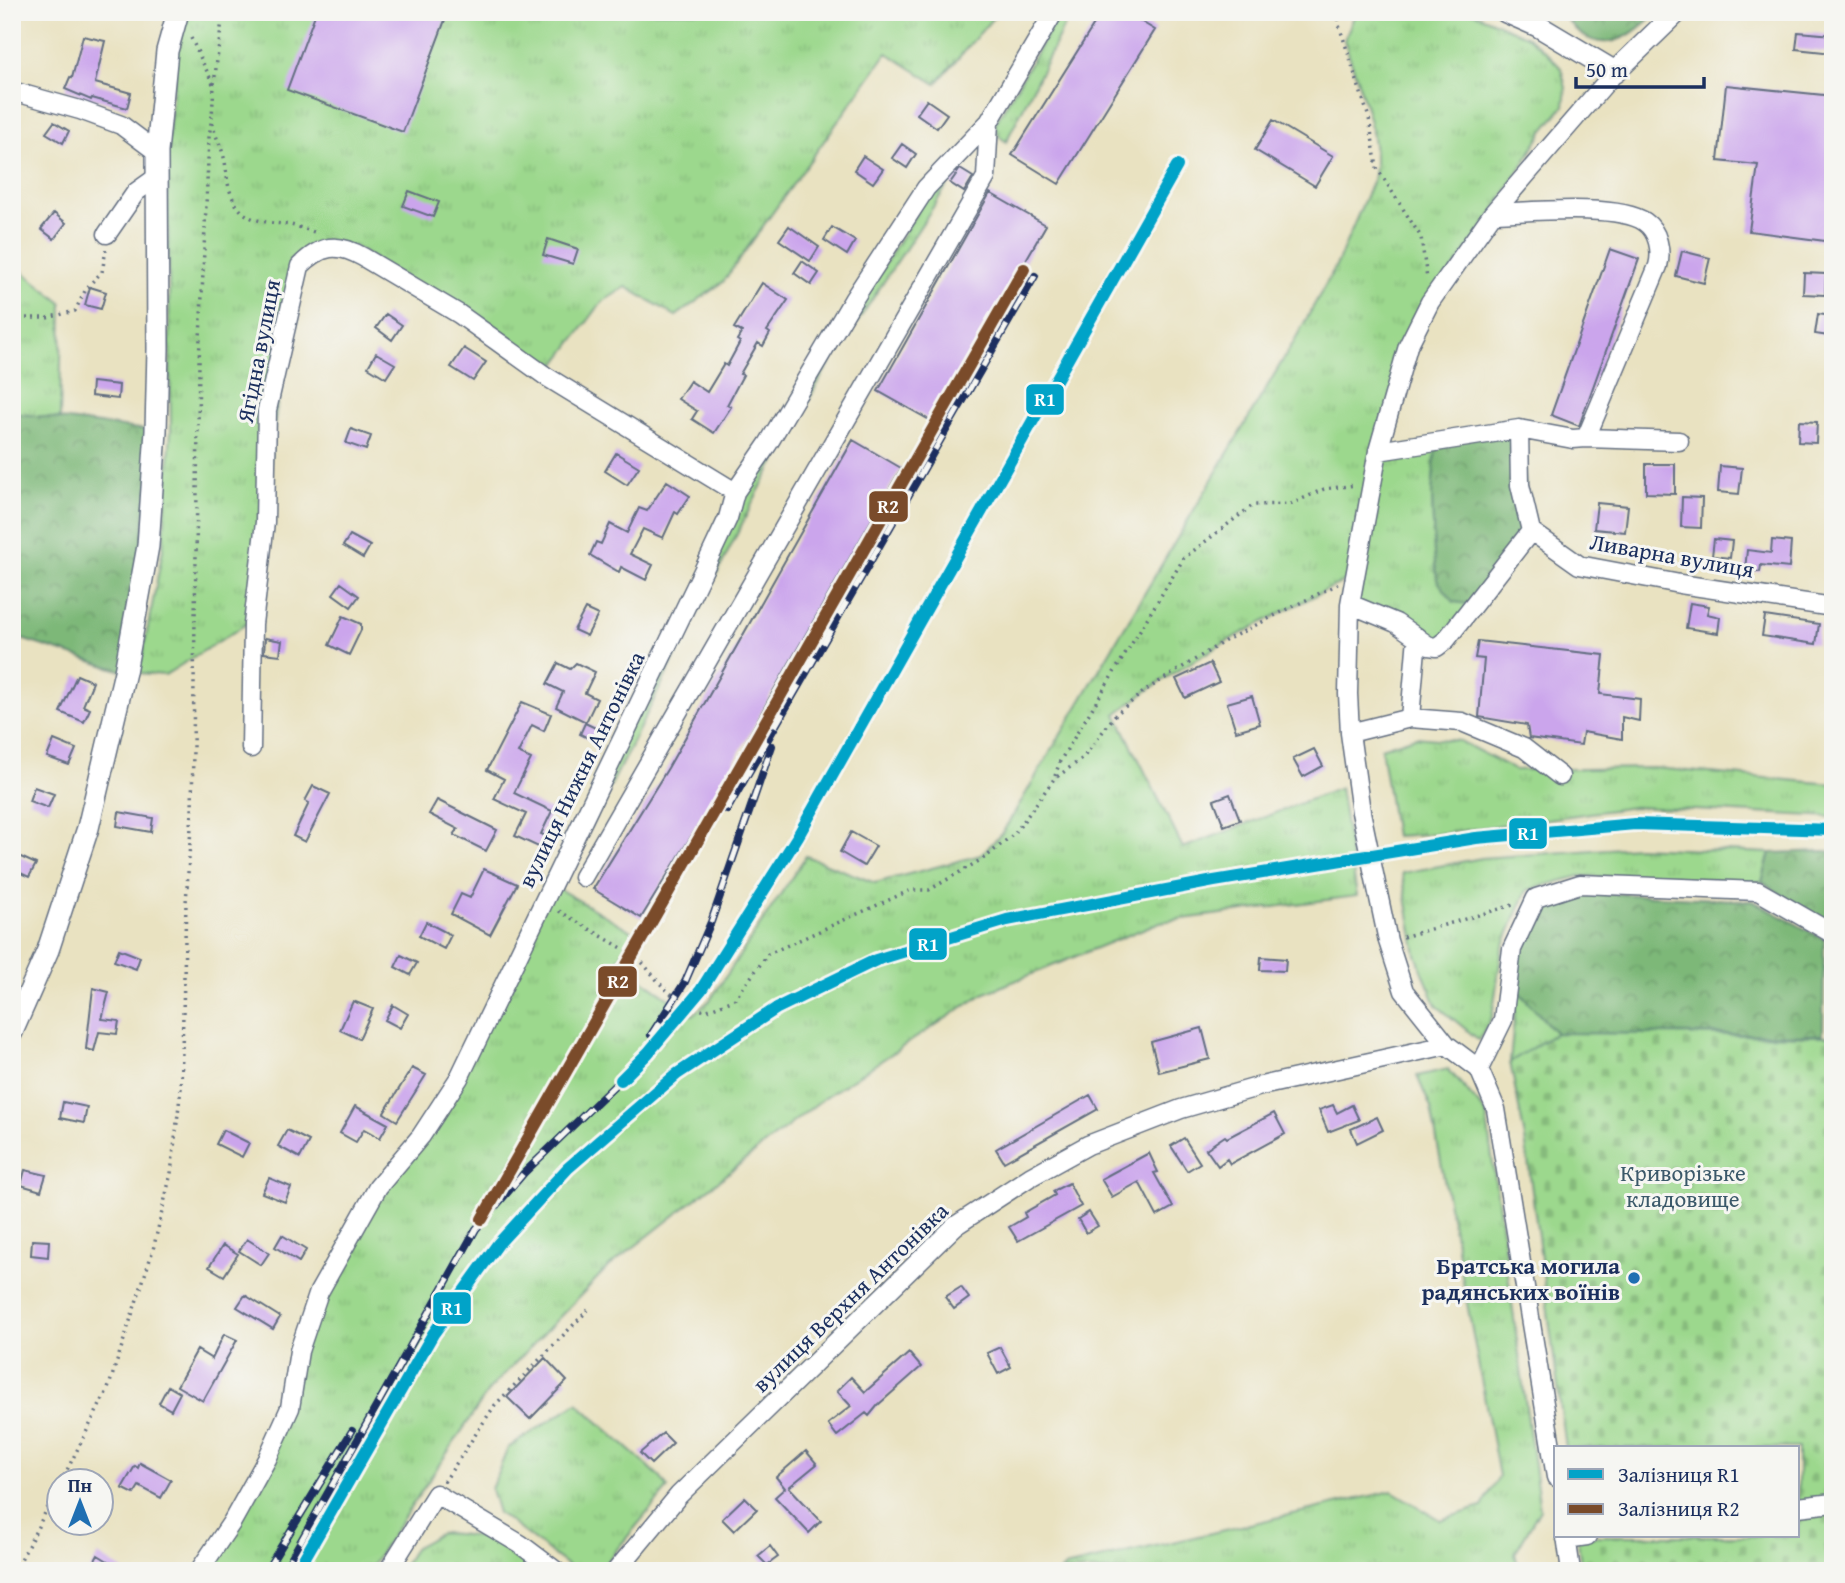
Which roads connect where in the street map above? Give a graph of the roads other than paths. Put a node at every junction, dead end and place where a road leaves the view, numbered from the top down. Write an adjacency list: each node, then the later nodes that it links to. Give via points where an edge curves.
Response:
1 (178, 12): 8 (main road, via 167,51)
2 (1054, 12): 7 (street, вулиця Нижня Антонівка)
3 (1506, 12): 5 (main road)
4 (1677, 12): 5 (main road)
5 (1615, 72): 10 (street)
6 (12, 92): 8 (street, via 121,125)
7 (989, 122): 16 (street, вулиця Нижня Антонівка, via 926,188); 25 (street, via 986,177)
8 (157, 152): 9 (main road)
9 (157, 177): 11 (street, via 136,192); 27 (main road, via 158,349 148,547 125,672 88,828 48,950)
10 (1493, 213): 13 (street, via 1628,214 1644,221 1654,233 1660,250 1658,266); 15 (street, via 1430,302 1408,345)
11 (107, 234)
12 (1520, 429): 13 (street); 15 (street); 17 (street, via 1520,485)
13 (1586, 438): 14 (street)
14 (1679, 441)
15 (1378, 451): 18 (street)
16 (735, 492): 23 (street, Ягідна вулиця, via 351,250 315,251 300,266 267,410 265,522 253,624); 34 (street, вулиця Нижня Антонівка, via 704,569 459,1078 421,1136 378,1187 319,1293 299,1351 290,1408 267,1460)
17 (1531, 531): 19 (street, Ливарна вулиця, via 1579,565); 20 (street, via 1446,640 1437,647)
18 (1350, 604): 20 (street); 22 (street)
19 (1833, 607)
20 (1417, 637): 21 (street)
21 (1410, 718): 22 (street); 24 (street, via 1462,722 1524,748)
22 (1350, 733): 28 (street, bridge, via 1388,942 1404,991)
23 (251, 748)
24 (1560, 776)
25 (583, 877)
26 (1833, 934): 29 (street, via 1758,891 1580,884 1536,898 1512,949 1503,1020)
27 (12, 1032)
28 (1447, 1045): 29 (street); 37 (street, вулиця Верхня Антонівка, via 1261,1086 1181,1109 1088,1145 1030,1177 955,1226 679,1495)
29 (1479, 1069): 30 (street, via 1496,1109)
30 (1554, 1465)
31 (1833, 1503): 32 (street)
32 (1800, 1507)
33 (1566, 1538): 38 (street)
34 (199, 1571)
35 (388, 1571): 36 (street, via 436,1494)
36 (556, 1571)
37 (616, 1571)
38 (1571, 1571)

